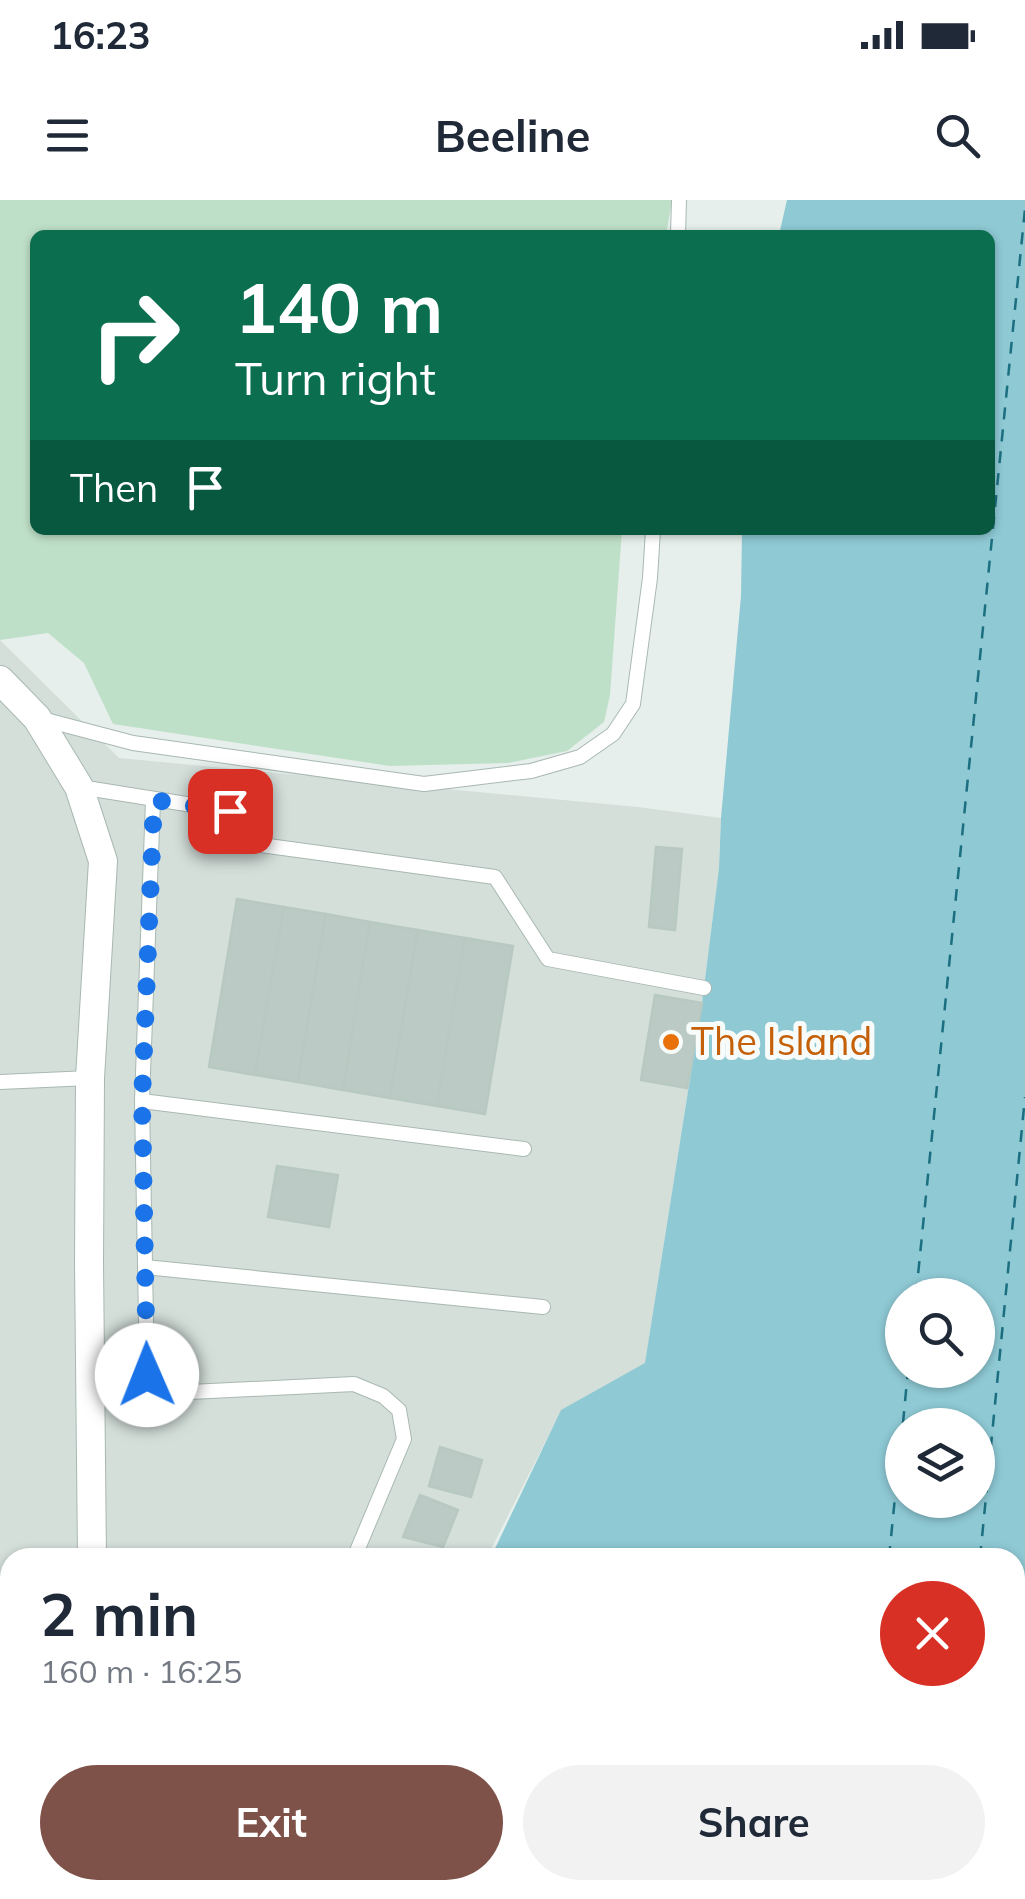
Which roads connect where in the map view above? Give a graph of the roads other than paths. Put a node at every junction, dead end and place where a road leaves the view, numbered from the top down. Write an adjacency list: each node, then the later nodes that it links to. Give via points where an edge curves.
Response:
1 (679, 200): 2 (lane)
2 (678, 230)
3 (652, 535): 5 (lane, via 633,704 613,734 580,757 530,771 424,784 132,743)
4 (0, 680): 5 (street)
5 (37, 718): 6 (street)
6 (80, 787): 7 (lane); 9 (street, via 103,861)
7 (154, 800): 8 (lane, via 230,811 261,845 495,877 548,959); 11 (lane)
8 (704, 988)
9 (90, 1078): 10 (lane); 15 (street)
10 (0, 1082)
11 (142, 1100): 12 (lane); 13 (lane)
12 (524, 1148)
13 (145, 1268): 14 (lane); 16 (lane, via 147,1375 156,1386 170,1392 354,1384 399,1410 404,1439)
14 (543, 1307)
15 (92, 1548)
16 (358, 1548)

